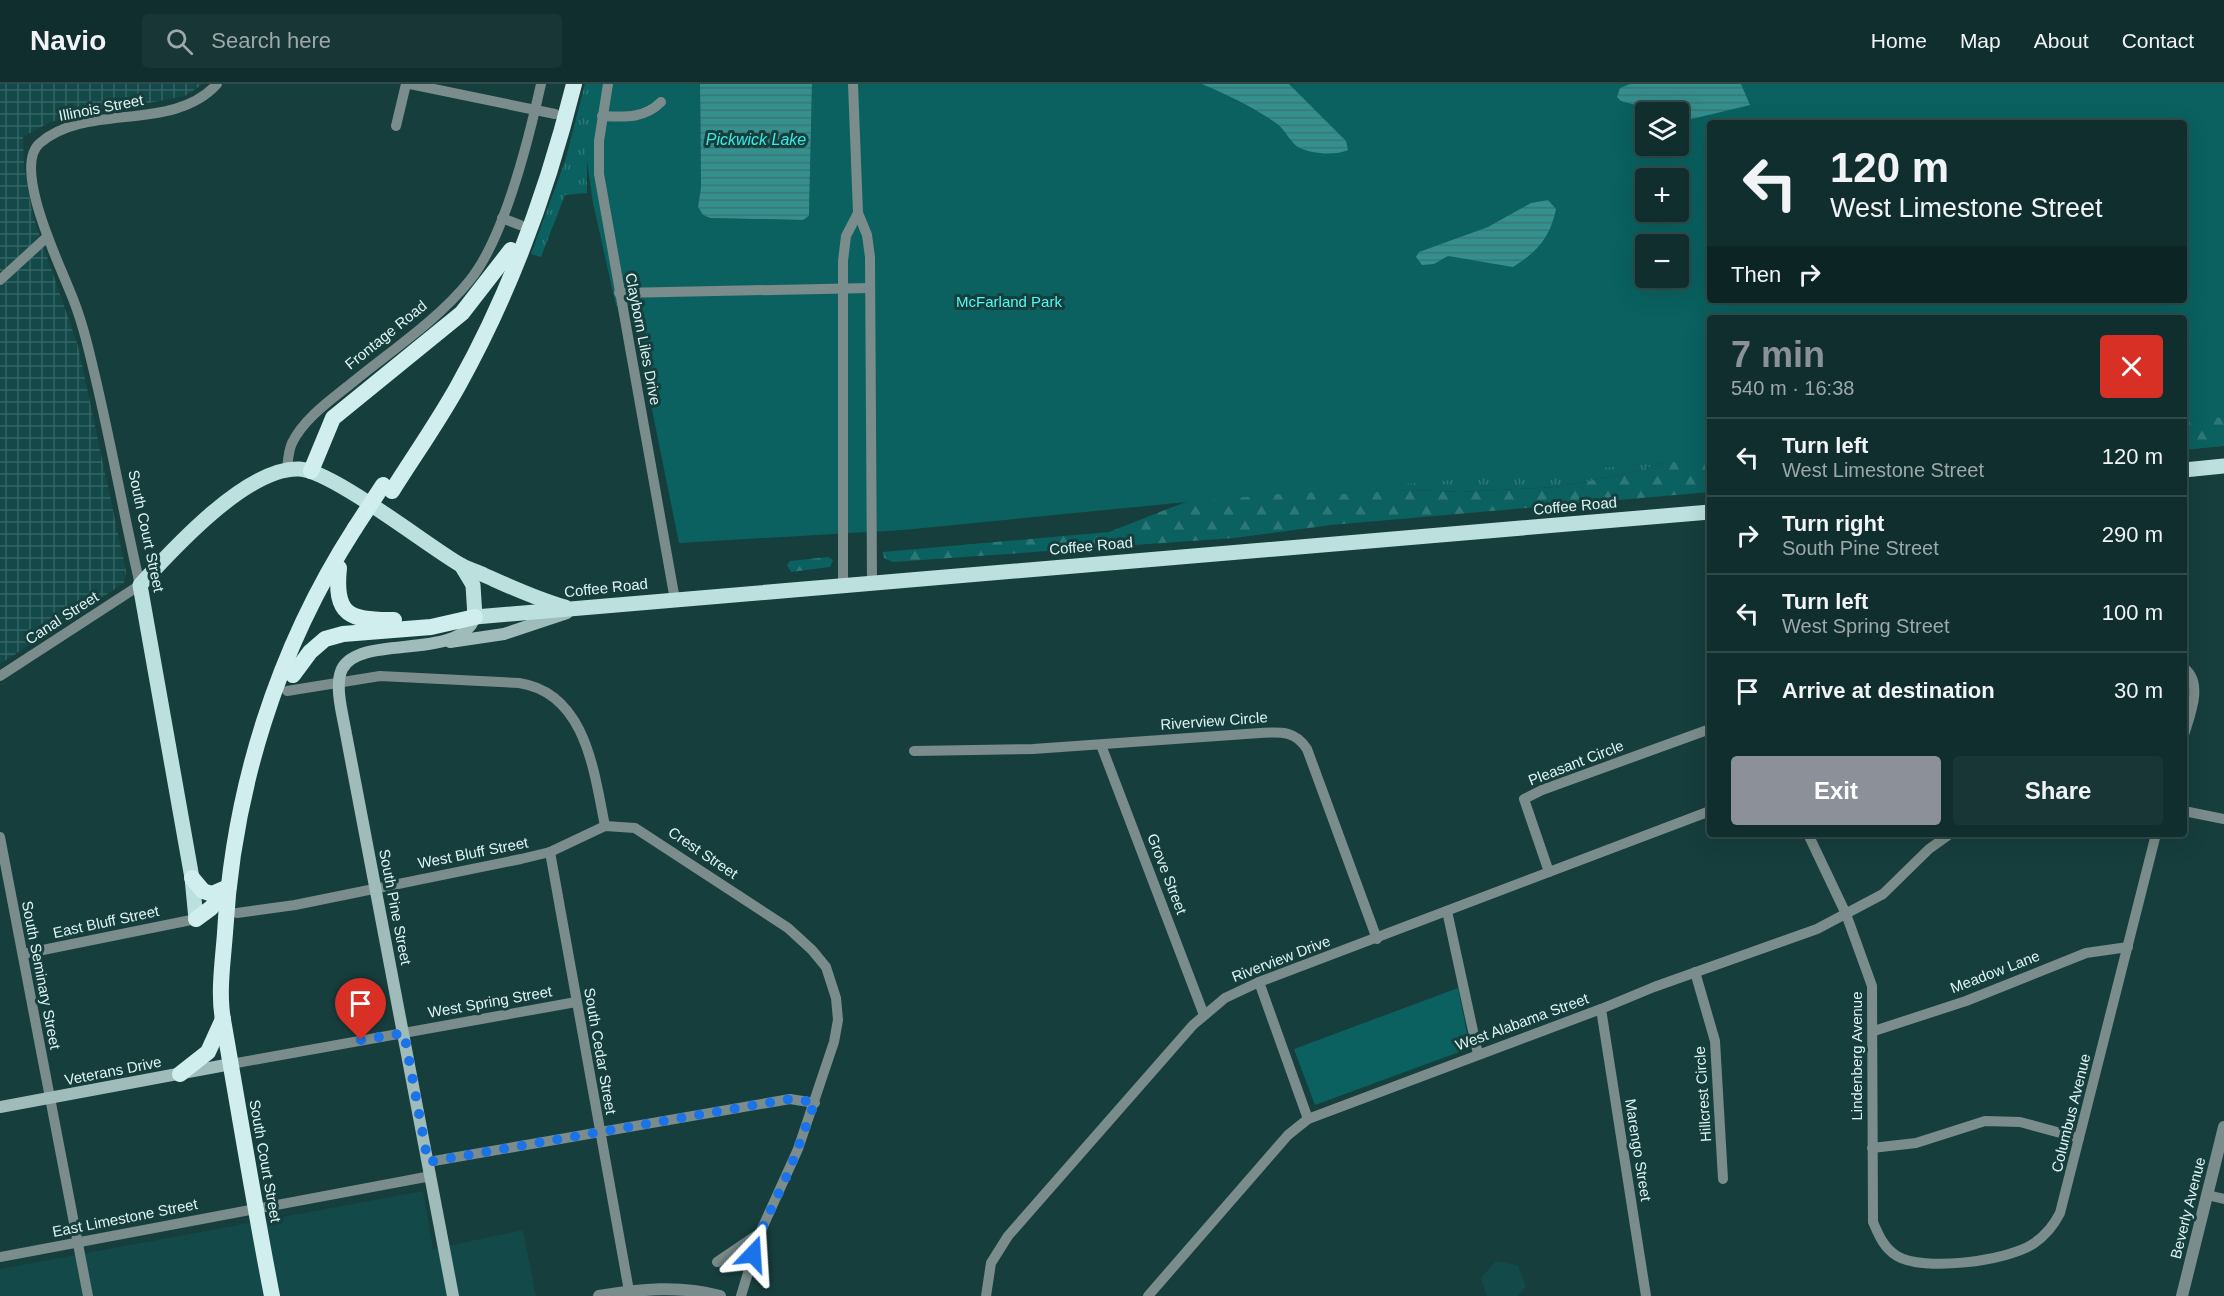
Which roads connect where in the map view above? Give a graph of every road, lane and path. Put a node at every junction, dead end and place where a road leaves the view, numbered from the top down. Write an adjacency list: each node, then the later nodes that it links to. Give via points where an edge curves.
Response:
1 (217, 84): 13 (street, Illinois Street, via 200,99 180,107 73,125 53,133 36,146)
2 (408, 84): 9 (street); 12 (street)
3 (541, 84): 9 (street, Frontage Road)
4 (564, 84): 10 (highway)
5 (574, 84): 27 (highway, via 551,169 506,288 459,384)
6 (608, 84): 11 (street, Clayborn Liles Drive)
7 (853, 84): 14 (street)
8 (661, 102): 11 (street, via 654,110 634,117)
9 (535, 109): 10 (street); 15 (street, Frontage Road)
10 (555, 114): 16 (highway)
11 (602, 116): 22 (street, Clayborn Liles Drive, via 599,174)
12 (396, 126)
13 (30, 157): 17 (street, South Court Street)
14 (858, 213): 20 (street, via 846,236); 21 (street, via 867,235)
15 (502, 218): 16 (street); 24 (street, Frontage Road, via 471,279 432,319 320,409 292,443)
16 (520, 225): 18 (highway)
17 (47, 237): 19 (street); 33 (street, South Court Street, via 71,291 87,344)
18 (511, 250): 26 (highway, via 462,313 333,418); 27 (highway, via 456,366)
19 (0, 280)
20 (842, 288): 21 (street); 22 (street); 34 (street)
21 (870, 288): 32 (street)
22 (619, 293): 35 (street, Clayborn Liles Drive)
23 (2224, 466): 25 (main road)
24 (287, 470): 26 (main road); 33 (main road, via 260,481 195,525)
25 (2187, 470)
26 (311, 471): 30 (main road)
27 (388, 488): 29 (highway)
28 (1707, 512): 32 (main road, Coffee Road)
29 (359, 531): 31 (highway); 58 (highway, via 310,606 269,707 248,779)
30 (461, 565): 36 (main road, via 539,599); 37 (main road, via 473,585)
31 (339, 568): 37 (highway, via 336,594 341,605 358,618); 41 (highway)
32 (872, 582): 34 (main road, Coffee Road)
33 (140, 585): 40 (street, Canal Street); 57 (main road, South Court Street)
34 (843, 585): 35 (main road, Coffee Road)
35 (675, 600): 36 (main road, Coffee Road)
36 (576, 610): 37 (main road, Coffee Road); 38 (main road, via 504,634)
37 (475, 617): 38 (main road, via 460,635); 41 (highway, via 431,627 325,639 310,652)
38 (440, 642): 42 (main road, via 352,659 342,669)
39 (2187, 672): 43 (street, via 2194,692)
40 (0, 676)
41 (290, 683): 42 (street); 61 (highway, via 255,792)
42 (339, 683): 50 (street, via 401,676 519,683 540,688 559,701 579,729); 59 (main road, South Pine Street)
43 (2187, 722)
44 (1707, 730): 56 (street, Pleasant Circle, via 1524,799)
45 (1101, 745): 46 (street, Riverview Circle); 65 (street, Riverview Circle, via 1260,733 1293,734 1302,740); 72 (street, Grove Street)
46 (914, 751)
47 (1707, 812): 56 (street, Riverview Drive)
48 (2187, 812): 49 (street)
49 (2224, 819)
50 (605, 826): 55 (street, West Bluff Street); 80 (street, Crest Street, via 635,828 654,838 770,915 820,958 834,987 838,1020)
51 (0, 837): 67 (street, South Seminary Street)
52 (1809, 837): 62 (street, Lindenberg Avenue)
53 (1946, 837): 62 (street, West Alabama Street, via 1883,894)
54 (2155, 837): 66 (street, Columbus Avenue)
55 (550, 852): 59 (street, West Bluff Street); 70 (street, South Cedar Street)
56 (1549, 872): 60 (street, Riverview Drive)
57 (192, 878): 58 (highway, via 203,891 212,894); 63 (main road, South Court Street)
58 (229, 886): 63 (highway); 64 (highway)
59 (376, 888): 61 (street, West Bluff Street, via 296,906); 75 (main road, South Pine Street)
60 (1447, 911): 65 (street, Riverview Drive); 76 (street)
61 (237, 913): 73 (highway, via 233,1018)
62 (1846, 914): 68 (street, West Alabama Street, via 1807,933); 74 (street, Lindenberg Avenue, via 1872,986)
63 (196, 919): 64 (highway, via 210,921); 67 (street, East Bluff Street)
64 (225, 930): 73 (highway)
65 (1377, 939): 69 (street, Riverview Drive)
66 (2128, 946): 74 (street, Meadow Lane, via 2086,953 1966,1001); 85 (street, Columbus Avenue)
67 (23, 954): 79 (street, South Seminary Street)
68 (1695, 972): 71 (street, West Alabama Street); 89 (street, Hillcrest Circle, via 1715,1041)
69 (1259, 982): 72 (street, Riverview Drive, via 1225,998); 82 (street)
70 (576, 1002): 75 (street, West Spring Street); 84 (street, South Cedar Street)
71 (1601, 1009): 76 (street, West Alabama Street); 107 (street, Marengo Street)
72 (1204, 1015): 105 (street, Riverview Drive, via 1008,1236 991,1263)
73 (225, 1025): 77 (highway, South Court Street); 78 (highway, via 208,1052)
74 (1874, 1031): 86 (street, Lindenberg Avenue)
75 (404, 1033): 77 (street, West Spring Street); 87 (main road, South Pine Street)
76 (1478, 1054): 82 (street, West Alabama Street)
77 (231, 1064): 78 (main road, Veterans Drive); 92 (highway, South Court Street)
78 (180, 1074): 79 (main road, Veterans Drive)
79 (49, 1098): 81 (main road, Veterans Drive); 94 (street, South Seminary Street)
80 (815, 1102): 84 (street, via 790,1099); 93 (street, Crest Street)
81 (0, 1107)
82 (1308, 1119): 106 (street, West Alabama Street, via 1288,1135)
83 (2224, 1127): 90 (street, Beverly Avenue)
84 (599, 1132): 87 (street); 98 (street, South Cedar Street)
85 (2079, 1138): 86 (street, via 2020,1122 1985,1121 1916,1143); 95 (street, Columbus Avenue, via 2060,1213 2049,1231 2033,1244 2002,1256 1928,1264 1907,1261)
86 (1872, 1148): 95 (street, Lindenberg Avenue, via 1872,1212 1877,1232)
87 (428, 1162): 88 (main road, South Pine Street)
88 (431, 1176): 92 (street, East Limestone Street); 101 (main road, South Pine Street)
89 (1723, 1179)
90 (2207, 1195): 91 (street); 108 (street, Beverly Avenue)
91 (2224, 1199)
92 (256, 1211): 94 (street, East Limestone Street); 100 (highway, South Court Street)
93 (760, 1233): 97 (street); 104 (street, Crest Street)
94 (78, 1242): 96 (street, East Limestone Street); 99 (street, South Seminary Street)
95 (1889, 1250)
96 (0, 1257)
97 (717, 1262)
98 (629, 1291): 102 (street); 103 (street, via 684,1289)
99 (88, 1296)
100 (272, 1296)
101 (453, 1296)
102 (599, 1296)
103 (720, 1296)
104 (741, 1296)
105 (986, 1296)
106 (1148, 1296)
107 (1646, 1296)
108 (2182, 1296)

